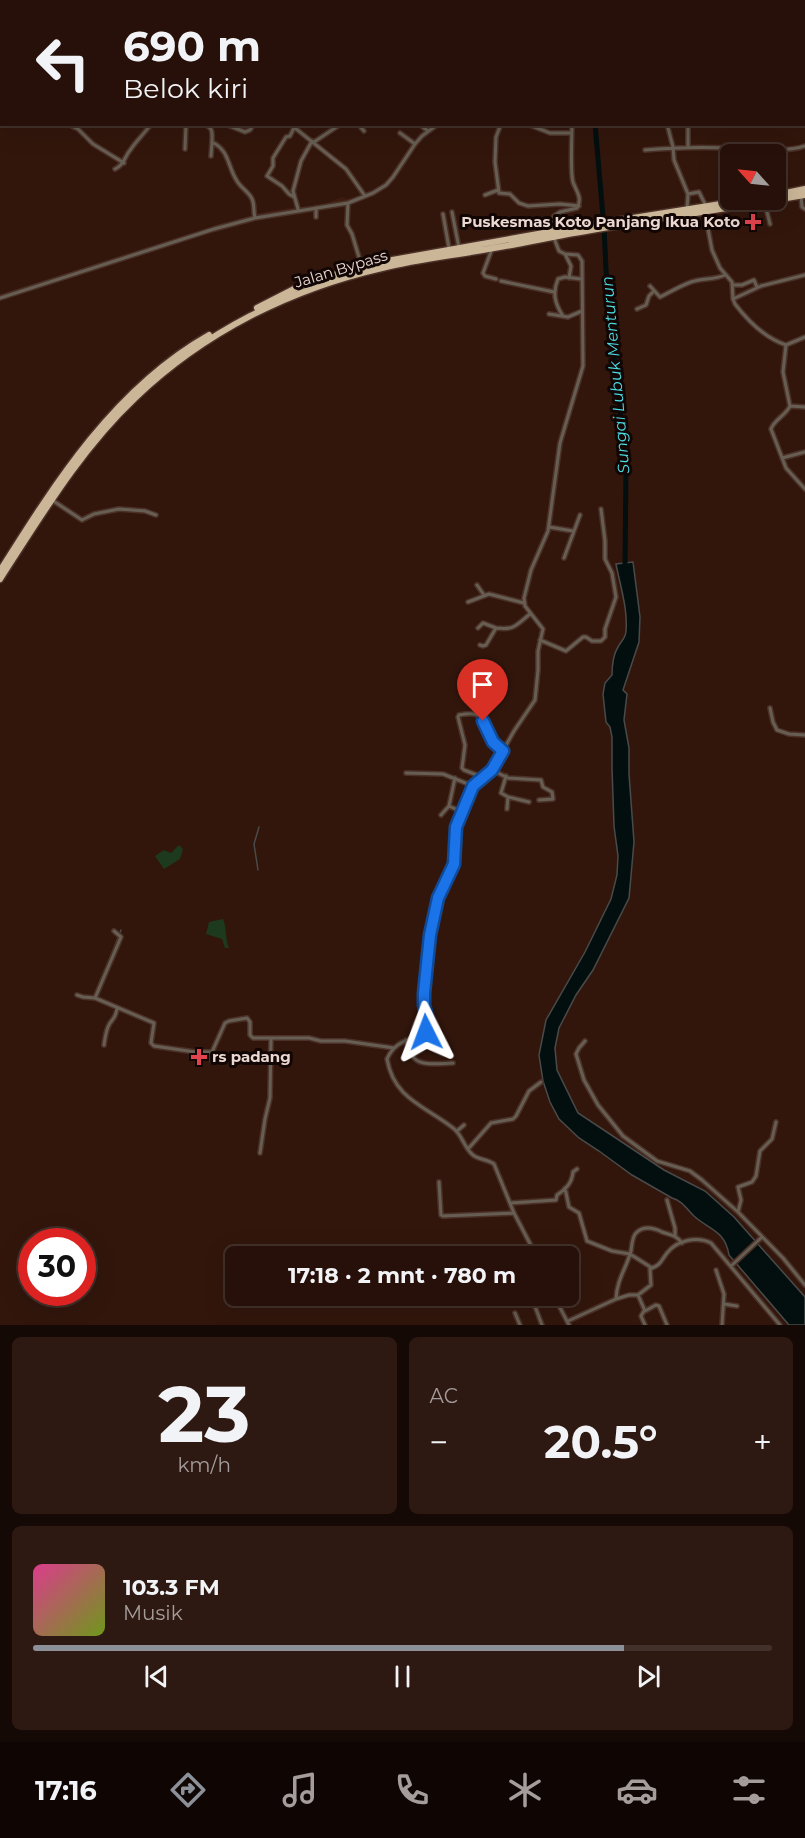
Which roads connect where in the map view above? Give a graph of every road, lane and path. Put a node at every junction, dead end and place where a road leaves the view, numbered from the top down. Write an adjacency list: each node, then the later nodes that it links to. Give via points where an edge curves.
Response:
1 (72, 126): 32 (street)
2 (150, 126): 32 (street)
3 (186, 126): 28 (street)
4 (210, 126): 22 (street)
5 (230, 126): 6 (street, via 245,132)
6 (253, 126)
7 (338, 126): 21 (street)
8 (360, 126): 17 (street)
9 (422, 126): 18 (street)
10 (435, 126): 18 (street)
11 (500, 126): 35 (street, via 495,162)
12 (532, 126): 20 (street, via 550,133)
13 (572, 126): 20 (street)
14 (668, 126): 26 (street)
15 (688, 126): 24 (street)
16 (294, 128): 21 (street); 41 (street, via 272,159 267,176)
17 (364, 131)
18 (428, 131): 23 (street)
19 (400, 133): 23 (street)
20 (572, 133): 44 (street, via 572,179 578,190)
21 (313, 141): 40 (street, via 346,169); 41 (street, via 301,161)
22 (212, 142): 31 (street); 55 (street, via 224,150 236,181 254,202)
23 (415, 144): 40 (street, via 386,185)
24 (688, 146): 26 (street); 27 (street)
25 (805, 146): 29 (street)
26 (673, 147): 30 (street); 37 (street)
27 (720, 147)
28 (185, 148)
29 (786, 148)
30 (645, 150)
31 (211, 156)
32 (124, 164): 33 (street)
33 (115, 169)
34 (805, 189): 36 (highway)
35 (498, 190): 38 (street); 44 (street, via 528,206)
36 (786, 193)
37 (688, 194): 47 (street, via 699,192); 50 (street)
38 (485, 195)
39 (803, 195): 42 (highway, Jalan Bypass); 48 (street)
40 (365, 196): 43 (street)
41 (294, 197): 49 (street)
42 (786, 198)
43 (348, 203): 46 (street); 64 (street, via 347,225)
44 (579, 206): 58 (street, via 556,214)
45 (720, 206): 47 (highway, Jalan Bypass)
46 (316, 208): 49 (street); 54 (street)
47 (706, 209): 50 (highway, Jalan Bypass); 56 (highway, Jalan Bypass); 65 (street, via 712,250)
48 (805, 209)
49 (298, 210): 55 (street)
50 (687, 210): 56 (highway, Jalan Bypass)
51 (767, 210): 57 (street)
52 (452, 212): 59 (street)
53 (443, 214): 61 (street)
54 (316, 217)
55 (255, 218): 74 (street)
56 (634, 220): 58 (highway, Jalan Bypass)
57 (770, 224)
58 (553, 234): 59 (highway, Jalan Bypass); 60 (highway, Jalan Bypass); 62 (street, via 557,248)
59 (459, 248): 61 (highway, Jalan Bypass)
60 (492, 249): 63 (highway, Jalan Bypass); 73 (street, via 485,276)
61 (450, 250): 63 (highway, Jalan Bypass)
62 (565, 254): 67 (street, via 570,263); 68 (street, via 581,258)
63 (407, 260): 64 (highway, Jalan Bypass); 87 (highway, Jalan Bypass, via 300,293 256,312 204,342 112,420)
64 (362, 267): 92 (highway, Jalan Bypass, via 273,298 197,342 158,371 91,438)
65 (726, 275): 69 (street); 72 (street, via 692,282 661,297)
66 (805, 275): 71 (street)
67 (569, 278): 68 (street); 73 (street, via 558,279)
68 (581, 279): 77 (street)
69 (733, 285): 71 (street, via 754,280); 75 (street)
70 (650, 286): 72 (street)
71 (757, 287): 75 (street)
72 (654, 291): 76 (street, via 646,305)
73 (554, 292): 79 (street)
74 (0, 298)
75 (733, 299): 81 (street, via 759,328)
76 (637, 309)
77 (582, 311): 79 (street, via 571,317); 91 (street, via 583,366 560,443)
78 (549, 314): 79 (street)
79 (563, 316)
80 (805, 337): 81 (street)
81 (786, 345): 82 (street, via 783,372)
82 (790, 406): 83 (street); 85 (street, via 771,428)
83 (805, 407)
84 (805, 452): 85 (street)
85 (782, 458): 86 (street)
86 (805, 489)
87 (51, 500): 89 (street, via 83,520 119,509); 92 (highway, Jalan Bypass)
88 (601, 509): 104 (street, via 605,559 616,597 605,637 592,641 583,637 566,651)
89 (156, 515)
90 (580, 515): 93 (street)
91 (549, 527): 93 (street); 100 (street, via 528,578)
92 (28, 530): 95 (highway, Jalan Bypass); 96 (highway, Jalan Bypass)
93 (573, 531): 94 (street)
94 (564, 558)
95 (0, 571)
96 (0, 579)
97 (477, 585): 98 (street)
98 (484, 595): 99 (street); 100 (street)
99 (468, 602)
100 (524, 603): 101 (street)
101 (530, 614): 103 (street, via 511,628); 104 (street, via 543,628)
102 (478, 628): 103 (street, via 483,623)
103 (496, 628): 105 (street, via 486,645)
104 (540, 640): 108 (street, via 535,700)
105 (480, 645)
106 (770, 708): 107 (street, via 777,730)
107 (805, 735)
108 (503, 751): 109 (street); 112 (street, via 494,744 480,717 459,714 465,745 462,768)
109 (492, 770): 111 (street); 112 (street)
110 (406, 774): 113 (street, via 434,773)
111 (506, 776): 115 (street, via 501,792); 116 (street, via 541,780 553,799)
112 (482, 777): 114 (street)
113 (455, 778): 114 (street); 118 (street)
114 (473, 786): 120 (street)
115 (508, 796): 117 (street); 119 (street)
116 (539, 800)
117 (529, 802)
118 (449, 806): 120 (street); 121 (street)
119 (507, 809)
120 (462, 812): 127 (street, via 455,835 454,864 438,898 430,935 424,993 430,1028)
121 (441, 815)
122 (114, 932): 124 (street, via 120,936)
123 (77, 995): 124 (street)
124 (95, 998): 125 (street)
125 (117, 1008): 129 (street); 131 (street, via 154,1023 154,1046)
126 (271, 1039): 130 (street, via 309,1038); 131 (street, via 251,1038 247,1018 228,1021); 139 (street, via 270,1098)
127 (406, 1040): 130 (street); 133 (street, via 411,1055 419,1062)
128 (585, 1041): 145 (street, via 576,1054 584,1080 623,1136 657,1161 690,1171)
129 (104, 1045)
130 (394, 1048): 137 (street, via 387,1061 401,1092)
131 (212, 1052): 132 (street)
132 (212, 1060)
133 (453, 1063)
134 (541, 1082): 138 (street, via 528,1091 513,1119 491,1123)
135 (776, 1122): 145 (street, via 772,1139 760,1151 756,1176 752,1182 738,1187)
136 (464, 1125): 137 (street)
137 (457, 1131): 138 (street)
138 (468, 1149): 144 (street, via 494,1164)
139 (260, 1153)
140 (577, 1169): 142 (street)
141 (439, 1182): 146 (street, via 443,1216)
142 (565, 1188): 144 (street, via 555,1201); 151 (street, via 569,1207 580,1214 587,1242)
143 (667, 1200): 147 (street)
144 (511, 1203): 146 (street)
145 (738, 1212): 148 (street)
146 (514, 1213): 150 (street)
147 (675, 1236): 149 (street); 151 (street, via 654,1228 642,1229 634,1236)
148 (761, 1238): 152 (street); 155 (street)
149 (682, 1243): 152 (street, via 698,1239 711,1242); 153 (street)
150 (531, 1246)
151 (630, 1254): 153 (street); 157 (street, via 618,1282)
152 (732, 1265): 164 (street)
153 (652, 1268): 156 (street, via 651,1285)
154 (716, 1270): 158 (street)
155 (805, 1285)
156 (638, 1295): 157 (street); 162 (street)
157 (616, 1299): 165 (street)
158 (724, 1304): 161 (street); 170 (street)
159 (535, 1306): 167 (street)
160 (560, 1306): 165 (street)
161 (737, 1306)
162 (645, 1311): 168 (street, via 641,1316); 169 (street, via 658,1305)
163 (515, 1313): 166 (street)
164 (775, 1319): 171 (street); 172 (street)
165 (568, 1323)
166 (520, 1325)
167 (542, 1325)
168 (645, 1325)
169 (667, 1325)
170 (722, 1325)
171 (773, 1325)
172 (780, 1325)

